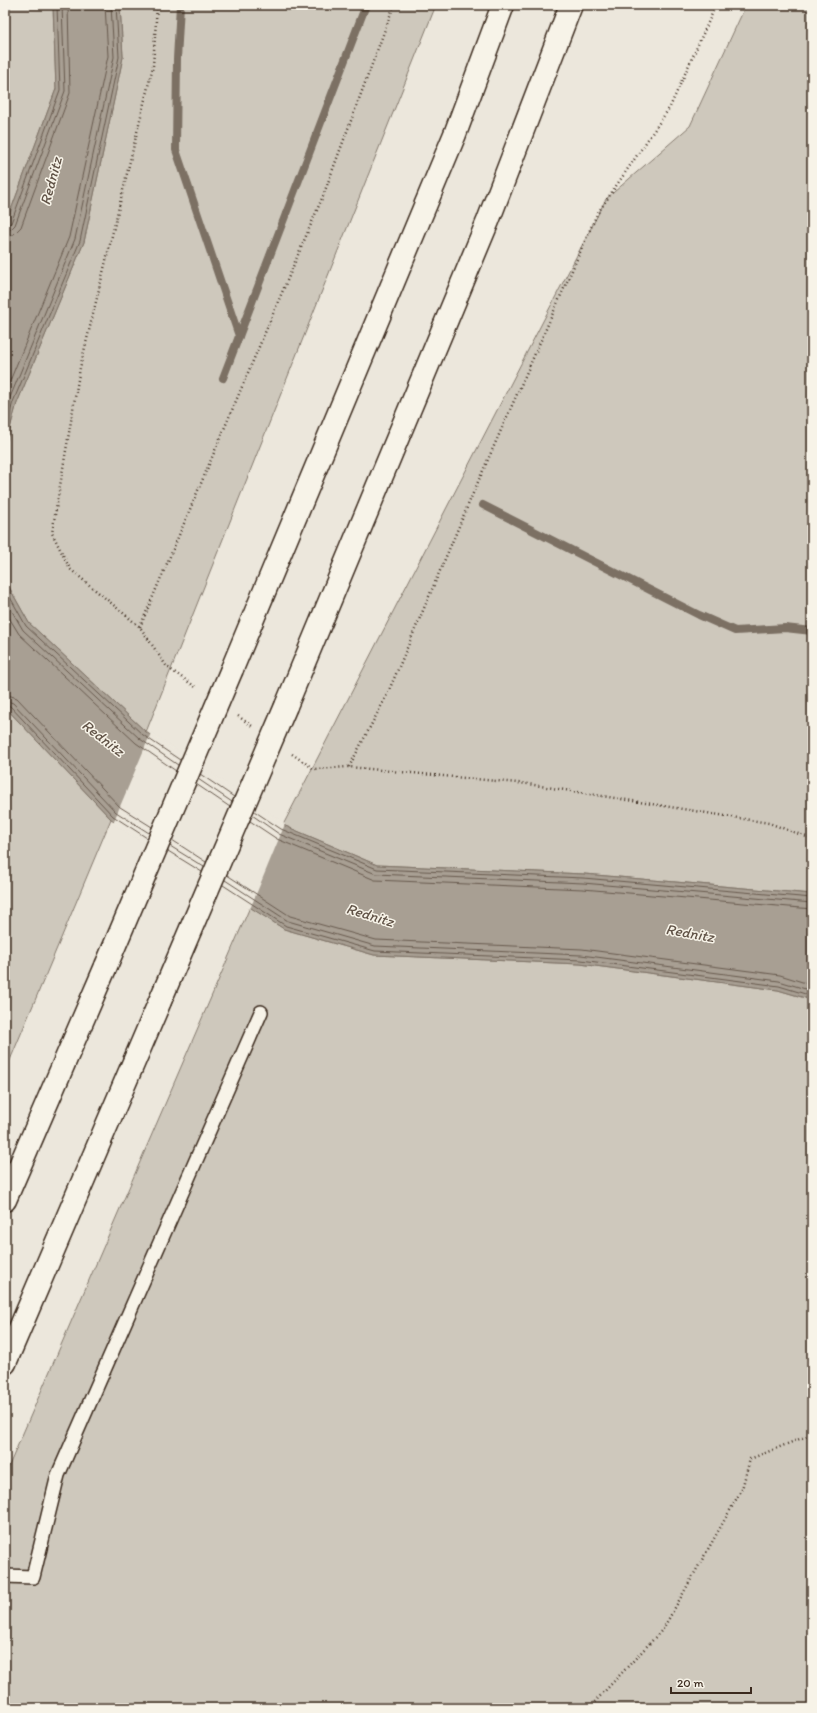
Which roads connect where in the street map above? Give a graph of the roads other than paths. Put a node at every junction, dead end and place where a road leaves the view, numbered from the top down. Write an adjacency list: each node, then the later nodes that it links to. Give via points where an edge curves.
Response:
1 (503, 5): 4 (highway, bridge, via 455,134 232,669)
2 (571, 5): 5 (highway, bridge, via 488,221 286,706)
3 (261, 1012): 6 (lane, via 58,1474 32,1577)
4 (5, 1200)
5 (5, 1363)
6 (5, 1576)

